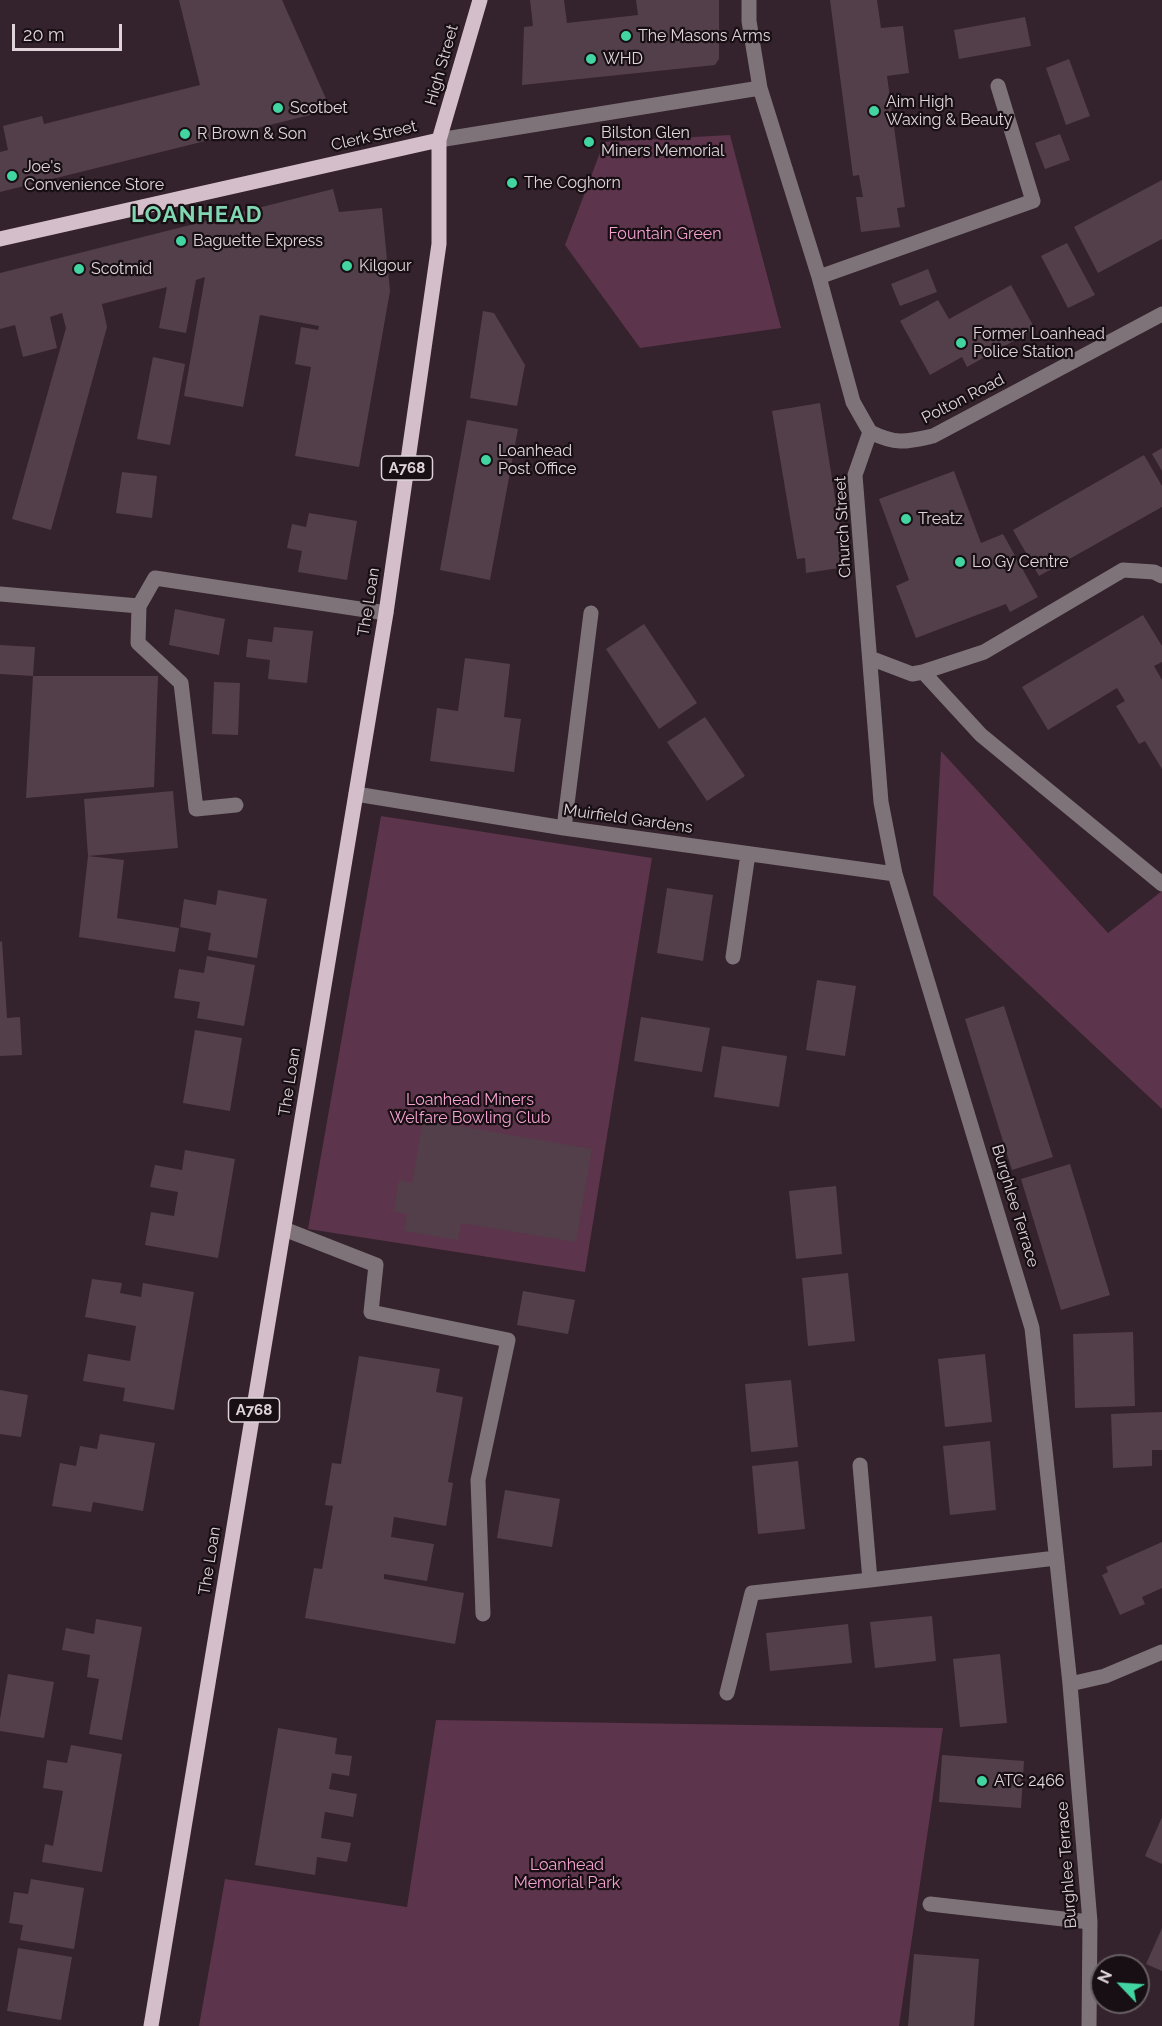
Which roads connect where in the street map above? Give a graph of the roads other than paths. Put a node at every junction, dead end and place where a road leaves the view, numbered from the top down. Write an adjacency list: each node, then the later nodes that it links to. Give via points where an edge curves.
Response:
1 (480, 0): 5 (main road, High Street / A768)
2 (749, 0): 4 (street)
3 (998, 86): 7 (street, via 1033,201)
4 (760, 88): 5 (street, Clerk Street); 7 (street)
5 (439, 140): 6 (main road, Clerk Street); 13 (main road, The Loan / A768, via 440,244)
6 (0, 239)
7 (819, 277): 9 (street, via 853,402)
8 (1162, 314): 9 (street, Polton Road, via 933,436 903,442)
9 (870, 432): 15 (street, Church Street, via 855,475)
10 (1162, 576): 16 (street, via 1123,570 984,652)
11 (0, 594): 12 (street)
12 (139, 606): 13 (street, via 155,578); 18 (street, via 138,643 181,683 196,809)
13 (386, 613): 17 (main road, The Loan / A768)
14 (591, 613): 19 (street)
15 (870, 658): 16 (street, via 912,674); 21 (street, Church Street, via 881,802)
16 (923, 672): 22 (street, via 981,735)
17 (356, 794): 19 (street, Muirfield Gardens); 24 (main road, The Loan / A768)
18 (236, 805)
19 (564, 828): 20 (street, Muirfield Gardens)
20 (748, 854): 21 (street, Muirfield Gardens); 23 (street)
21 (895, 874): 26 (street, Burghlee Terrace, via 1032,1328)
22 (1162, 884)
23 (733, 957)
24 (284, 1229): 28 (street, via 376,1265 371,1312 508,1340 478,1480); 34 (main road, The Loan / A768)
25 (860, 1465): 27 (street)
26 (1056, 1558): 27 (street); 30 (street, Burghlee Terrace)
27 (870, 1580): 31 (street, via 752,1593)
28 (483, 1614)
29 (1162, 1652): 30 (street, via 1105,1676)
30 (1070, 1684): 33 (street, Burghlee Terrace)
31 (728, 1693)
32 (930, 1904): 33 (street)
33 (1090, 1922): 35 (street, Burghlee Terrace)
34 (151, 2026)
35 (1089, 2026)

